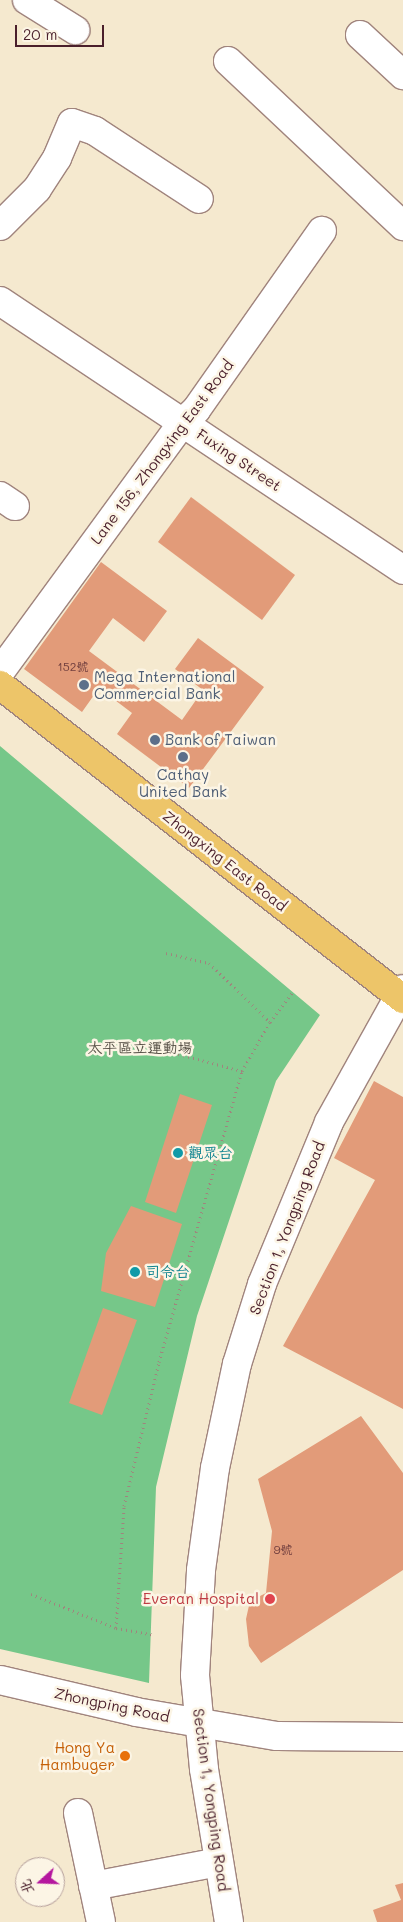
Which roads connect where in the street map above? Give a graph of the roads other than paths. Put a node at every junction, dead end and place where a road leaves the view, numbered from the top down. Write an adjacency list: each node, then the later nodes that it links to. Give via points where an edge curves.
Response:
1 (27, 0): 2 (street)
2 (75, 30)
3 (360, 35): 5 (street)
4 (228, 61): 8 (street)
5 (403, 75)
6 (198, 199): 7 (street, via 95,132 72,123 57,158 38,189)
7 (0, 226)
8 (403, 226)
9 (322, 231): 11 (street, Lane 156, Zhongxing East Road, via 196,410)
10 (0, 300): 11 (street, Fuxing Street)
11 (183, 422): 12 (street, Fuxing Street); 13 (street, Lane 156, Zhongxing East Road)
12 (403, 570)
13 (0, 672)
14 (0, 685): 15 (main road, Zhongxing East Road)
15 (402, 995): 17 (street, Section 1, Yongping Road, via 329,1122 305,1174 262,1284 237,1364 215,1468 201,1570 196,1675)
16 (0, 1680): 17 (street, Zhongping Road)
17 (199, 1724): 18 (street, Zhongping Road, via 277,1736); 20 (street, Section 1, Yongping Road)
18 (403, 1737)
19 (78, 1813): 21 (street)
20 (219, 1862): 21 (street); 23 (street, Section 1, Yongping Road)
21 (93, 1886): 22 (street)
22 (101, 1922)
23 (229, 1922)

